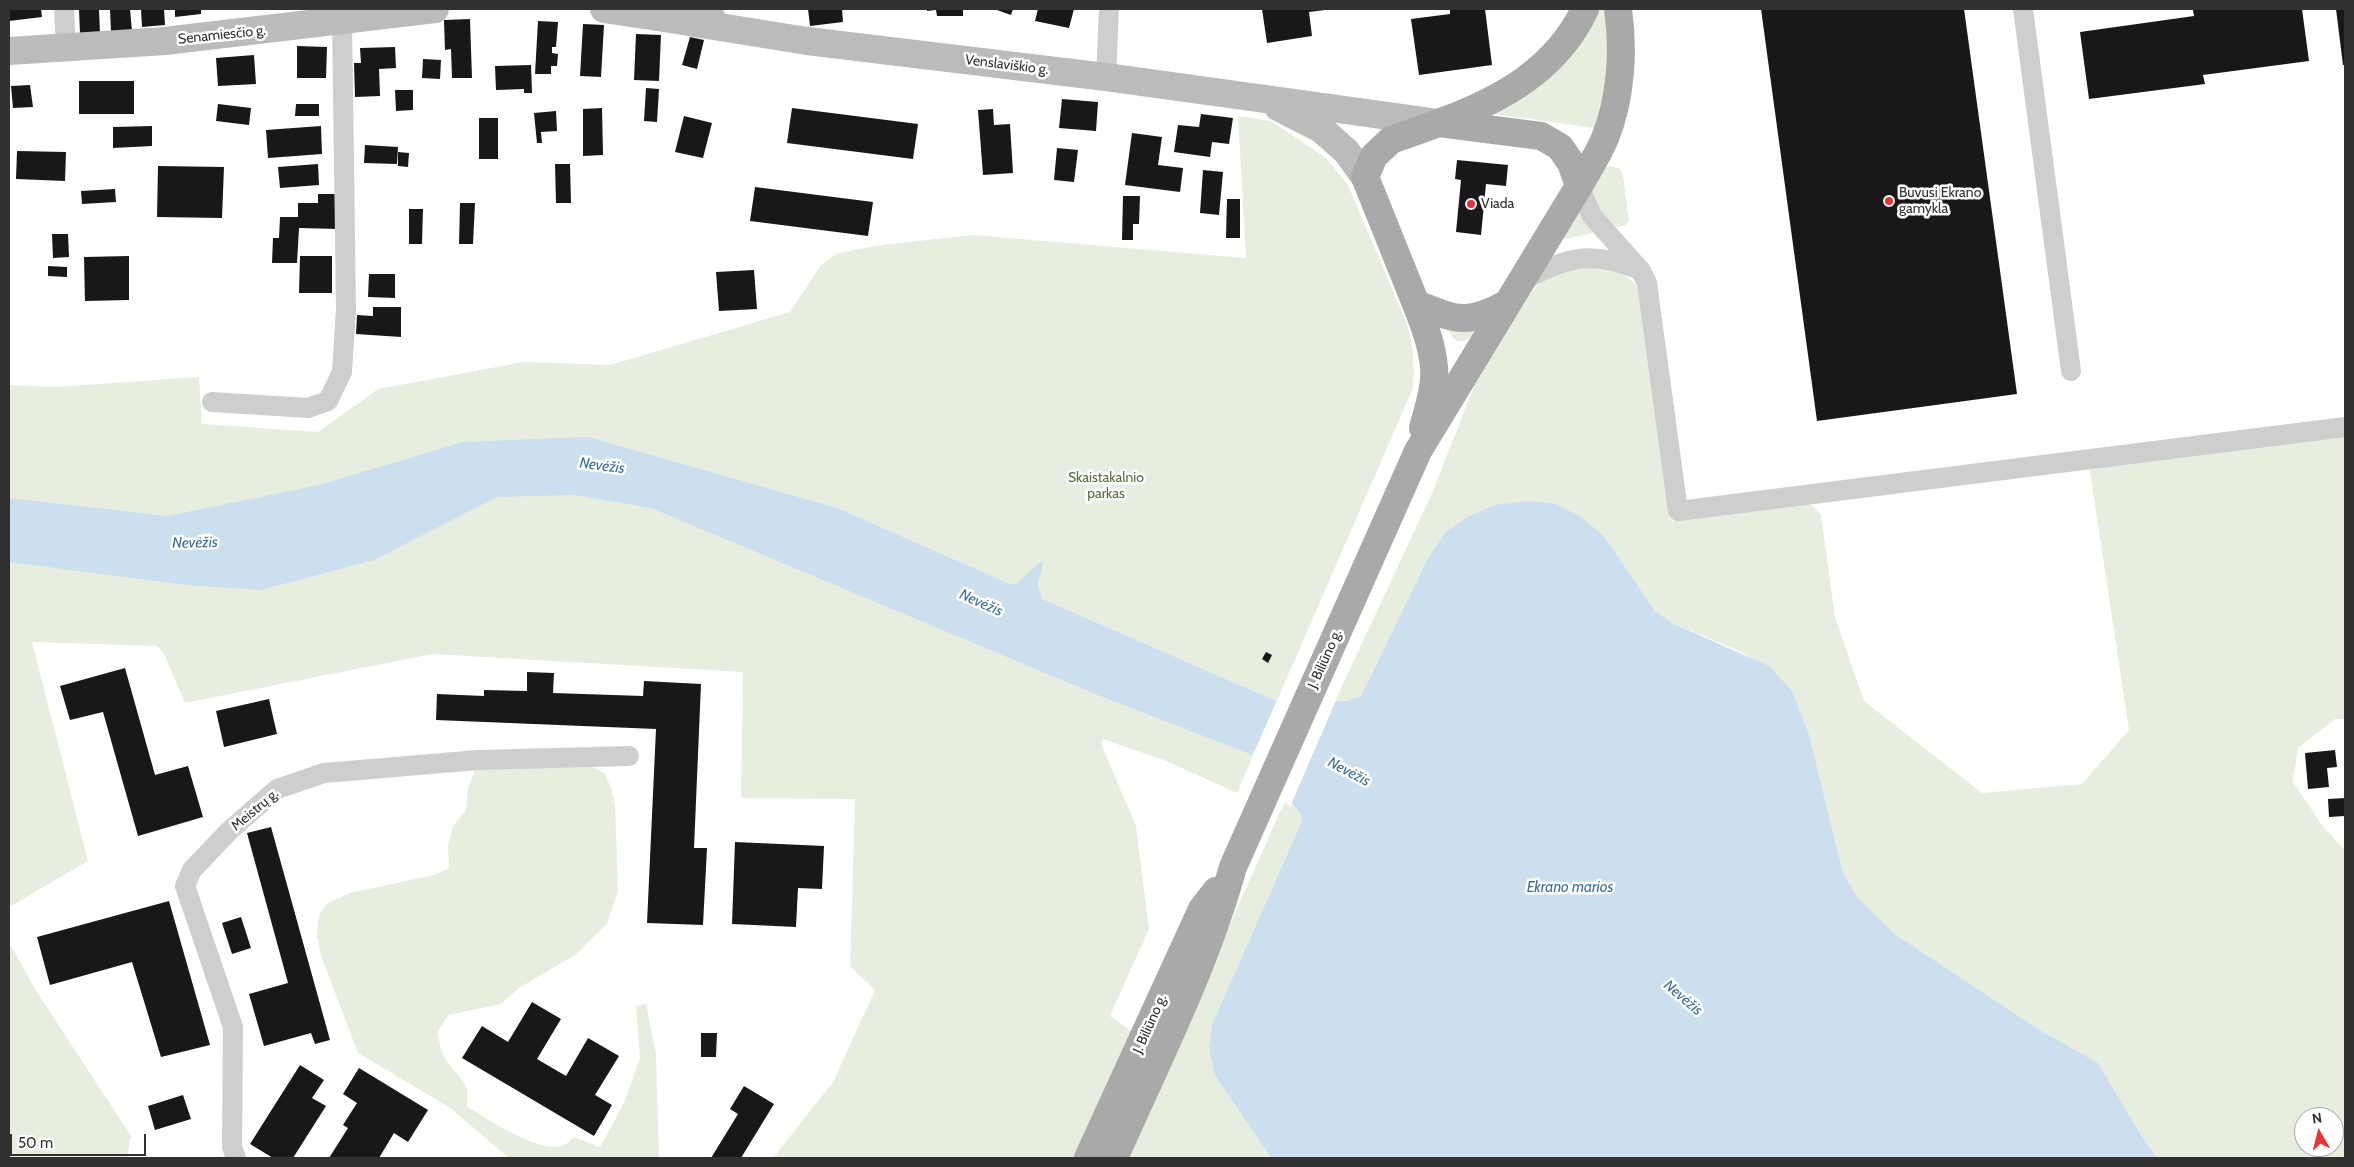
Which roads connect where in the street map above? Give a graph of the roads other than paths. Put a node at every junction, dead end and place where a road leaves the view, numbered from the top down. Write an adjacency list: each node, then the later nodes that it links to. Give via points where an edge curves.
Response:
1 (64, 9): 14 (street)
2 (435, 9): 11 (main road, Senamiesčio g.)
3 (615, 9): 10 (main road)
4 (729, 9): 12 (main road)
5 (741, 9): 13 (main road)
6 (1109, 9): 16 (street)
7 (1585, 9): 18 (main road, via 1564,46 1510,92)
8 (1618, 9): 20 (main road, J. Biliūno g., via 1621,57 1615,100 1605,138)
9 (2023, 9): 24 (street)
10 (662, 13): 12 (main road, Venslaviškio g.)
11 (350, 16): 14 (main road, Senamiesčio g., via 164,41); 25 (street, via 346,309 342,372 328,402 308,408)
12 (695, 23): 13 (main road, Venslaviškio g.)
13 (756, 32): 16 (main road, Venslaviškio g.)
14 (66, 48): 15 (main road, Senamiesčio g.)
15 (9, 51)
16 (1106, 77): 17 (main road, Venslaviškio g.)
17 (1258, 98): 18 (main road, Venslaviškio g.); 19 (main road, Venslaviškio g., via 1321,129 1346,151)
18 (1439, 122): 19 (main road, via 1391,140 1374,156); 20 (main road, via 1541,136 1560,147 1571,163)
19 (1365, 177): 23 (main road, J. Biliūno g.)
20 (1579, 186): 21 (street, via 1592,216); 22 (main road, J. Biliūno g.)
21 (1641, 271): 22 (street, via 1616,261 1593,258 1557,263); 26 (street, via 1647,283 1678,511)
22 (1512, 294): 23 (main road, via 1489,314 1472,319 1455,318); 27 (main road, J. Biliūno g.)
23 (1416, 304): 27 (main road, J. Biliūno g., via 1427,332 1434,368)
24 (2070, 371)
25 (212, 402)
26 (2345, 427)
27 (1418, 451): 29 (main road, J. Biliūno g.)
28 (629, 756): 30 (street, Meistrų g., via 478,760 324,773 277,789 229,831 192,870 185,886 233,1028 232,1148)
29 (1233, 867): 31 (main road, J. Biliūno g., via 1202,909); 32 (main road, J. Biliūno g., via 1203,956)
30 (236, 1158)
31 (1088, 1158)
32 (1114, 1158)

